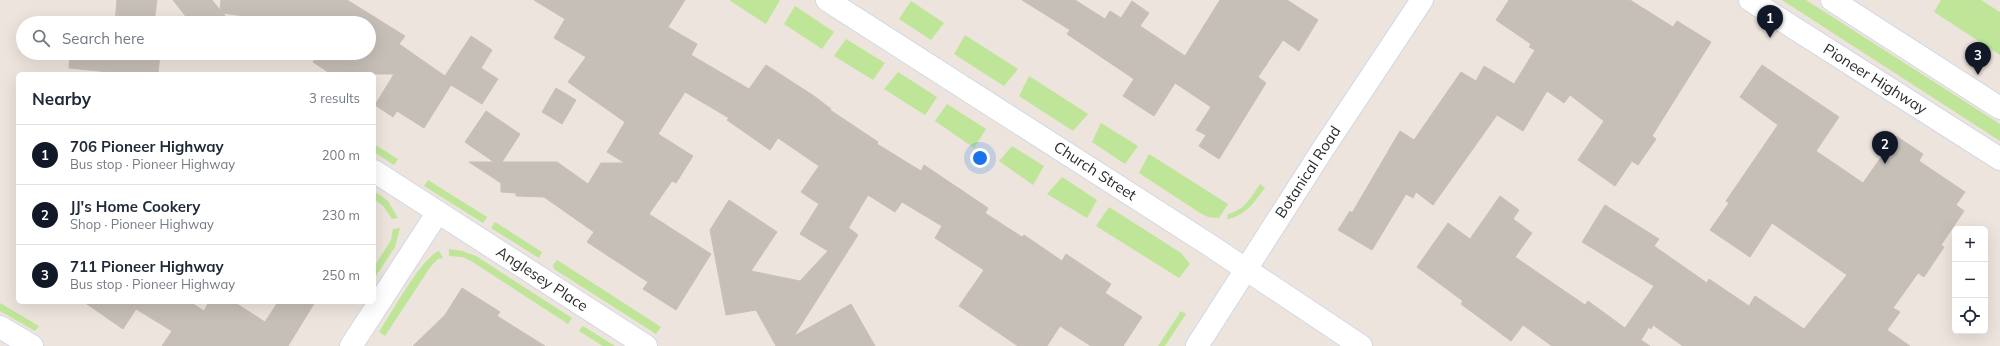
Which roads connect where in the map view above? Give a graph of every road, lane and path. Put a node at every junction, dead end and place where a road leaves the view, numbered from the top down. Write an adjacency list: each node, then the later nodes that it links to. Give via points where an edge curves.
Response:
1 (827, 0): 9 (street, Church Street)
2 (1422, 0): 9 (street, Botanical Road)
3 (1750, 0): 6 (street, Pioneer Highway)
4 (1832, 0): 5 (street)
5 (2000, 108)
6 (2000, 158)
7 (376, 172): 8 (street, Anglesey Place)
8 (438, 212): 12 (street); 13 (street, Anglesey Place)
9 (1246, 270): 14 (street, Botanical Road); 15 (street, Church Street)
10 (0, 327): 11 (street)
11 (32, 346)
12 (352, 346)
13 (646, 346)
14 (1196, 346)
15 (1361, 346)

